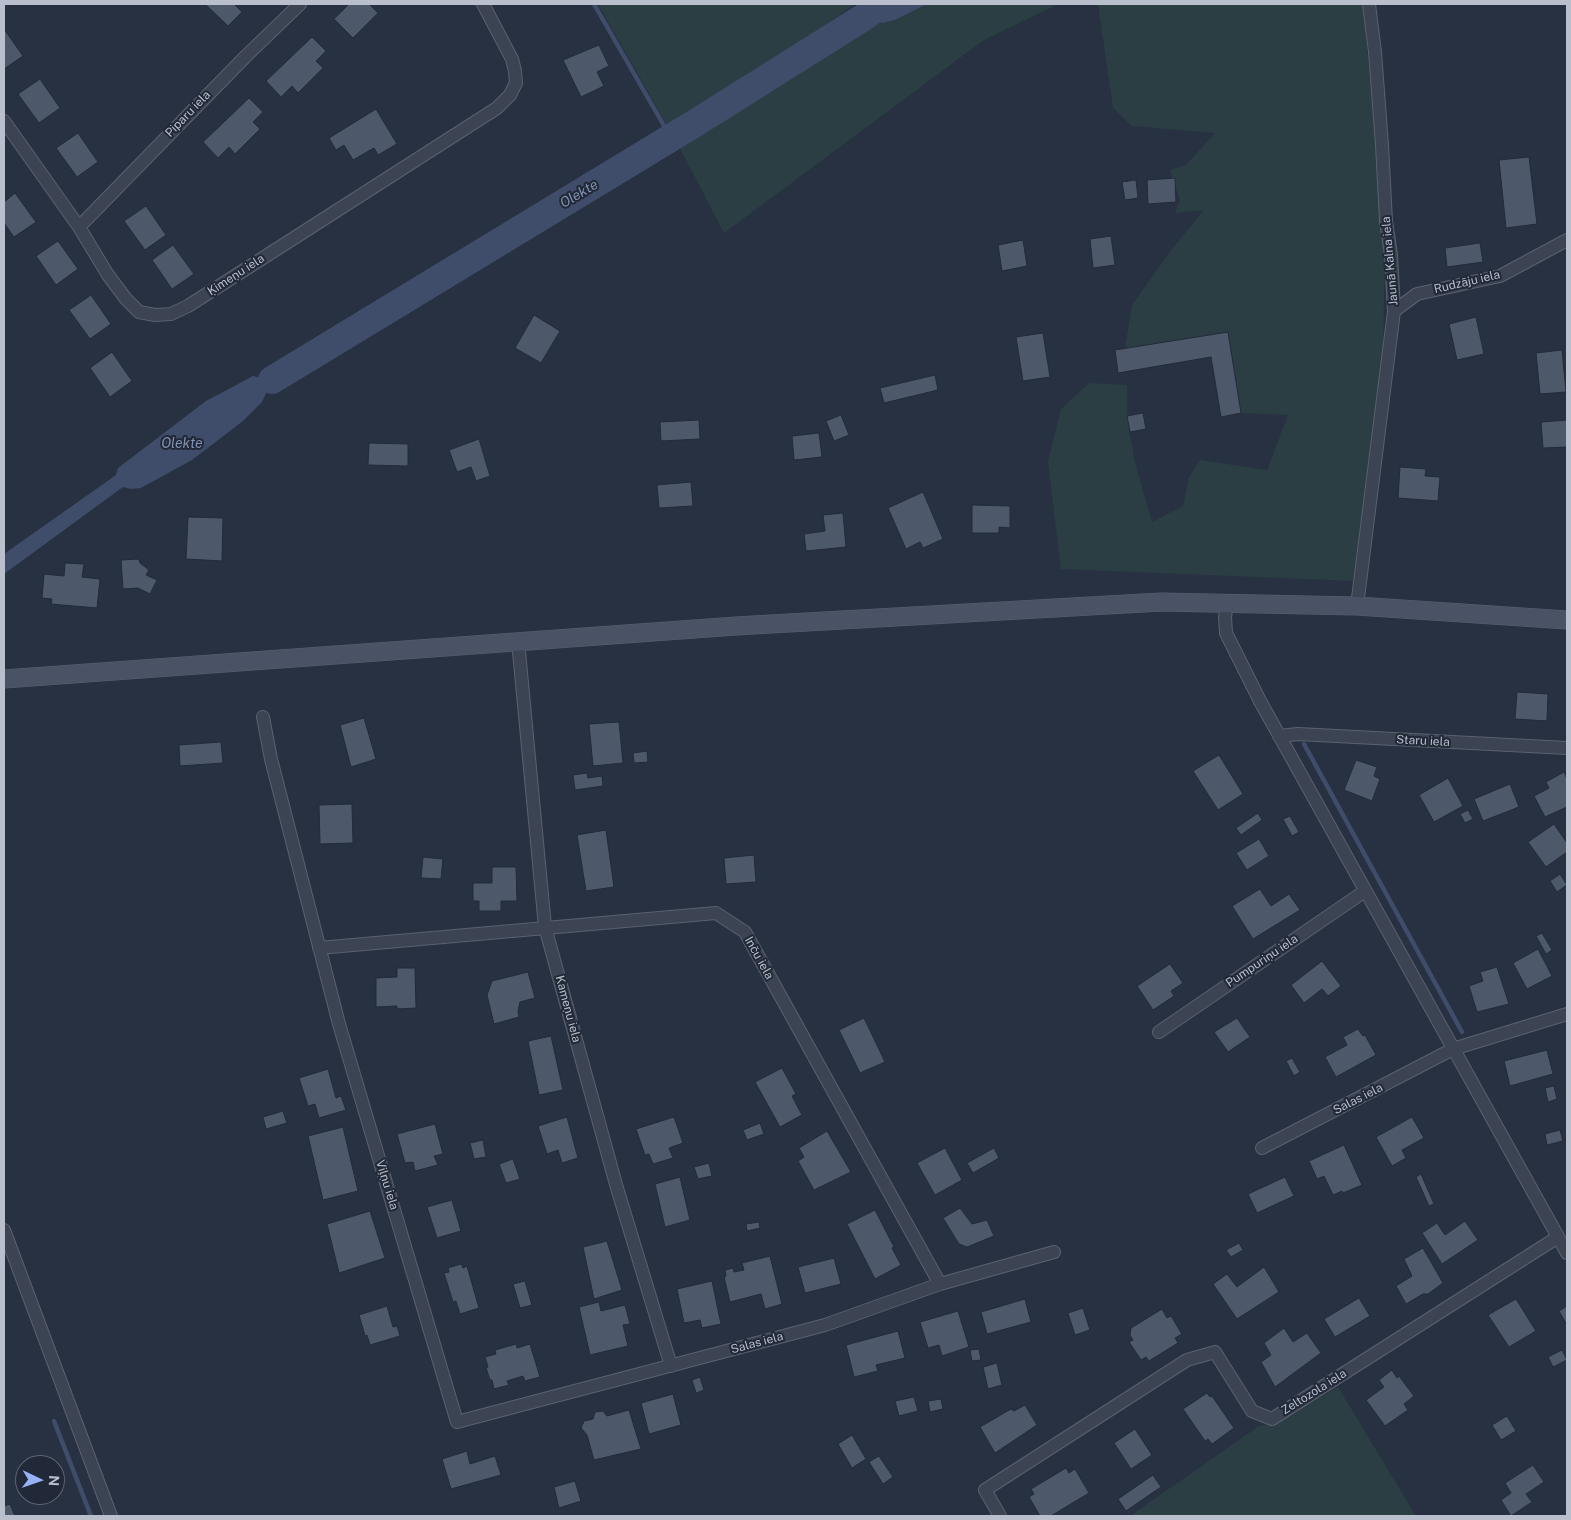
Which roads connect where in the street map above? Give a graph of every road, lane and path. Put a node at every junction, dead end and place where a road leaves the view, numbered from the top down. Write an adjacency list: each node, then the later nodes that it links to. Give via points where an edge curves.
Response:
1 (300, 4): 5 (street, Piparu iela)
2 (484, 4): 5 (street, Ķimeņu iela, via 512,59 516,83 510,95 497,108 188,306 171,314 139,312 108,275)
3 (1369, 4): 7 (street, Jaunā Kalna iela, via 1386,221 1392,255)
4 (4, 121): 5 (street, Ķimeņu iela)
5 (79, 227)
6 (1567, 240): 7 (street, Rudzāju iela, via 1500,276 1418,294)
7 (1394, 311): 9 (street, Jaunā Kalna iela)
8 (1227, 603): 9 (main road); 11 (main road, via 1061,606); 14 (street, via 1226,633)
9 (1357, 606): 10 (main road)
10 (1567, 620)
11 (518, 641): 12 (main road); 17 (street, Kameņu iela)
12 (4, 679)
13 (263, 717): 18 (street, Viļņu iela)
14 (1279, 736): 15 (street, Staru iela, via 1298,734); 16 (street)
15 (1567, 748)
16 (1365, 891): 20 (street, Pumpuriņu iela); 21 (street)
17 (545, 927): 18 (street, Inču iela); 27 (street, Inču iela, via 716,913 745,932); 28 (street, Kameņu iela, via 617,1188)
18 (318, 948): 29 (street, Viļņu iela)
19 (1567, 1014): 21 (street)
20 (1159, 1032)
21 (1453, 1049): 22 (street, Salas iela); 24 (street)
22 (1262, 1148)
23 (4, 1230): 30 (street)
24 (1558, 1237): 26 (street); 31 (street, Zeltozola iela, via 1272,1419 1252,1410 1215,1352 1187,1360 985,1490)
25 (1054, 1252): 27 (street, Salas iela)
26 (1567, 1252)
27 (940, 1284): 28 (street, Salas iela, via 825,1324)
28 (671, 1366): 29 (street, Salas iela)
29 (457, 1422)
30 (111, 1516)
31 (1000, 1516)

